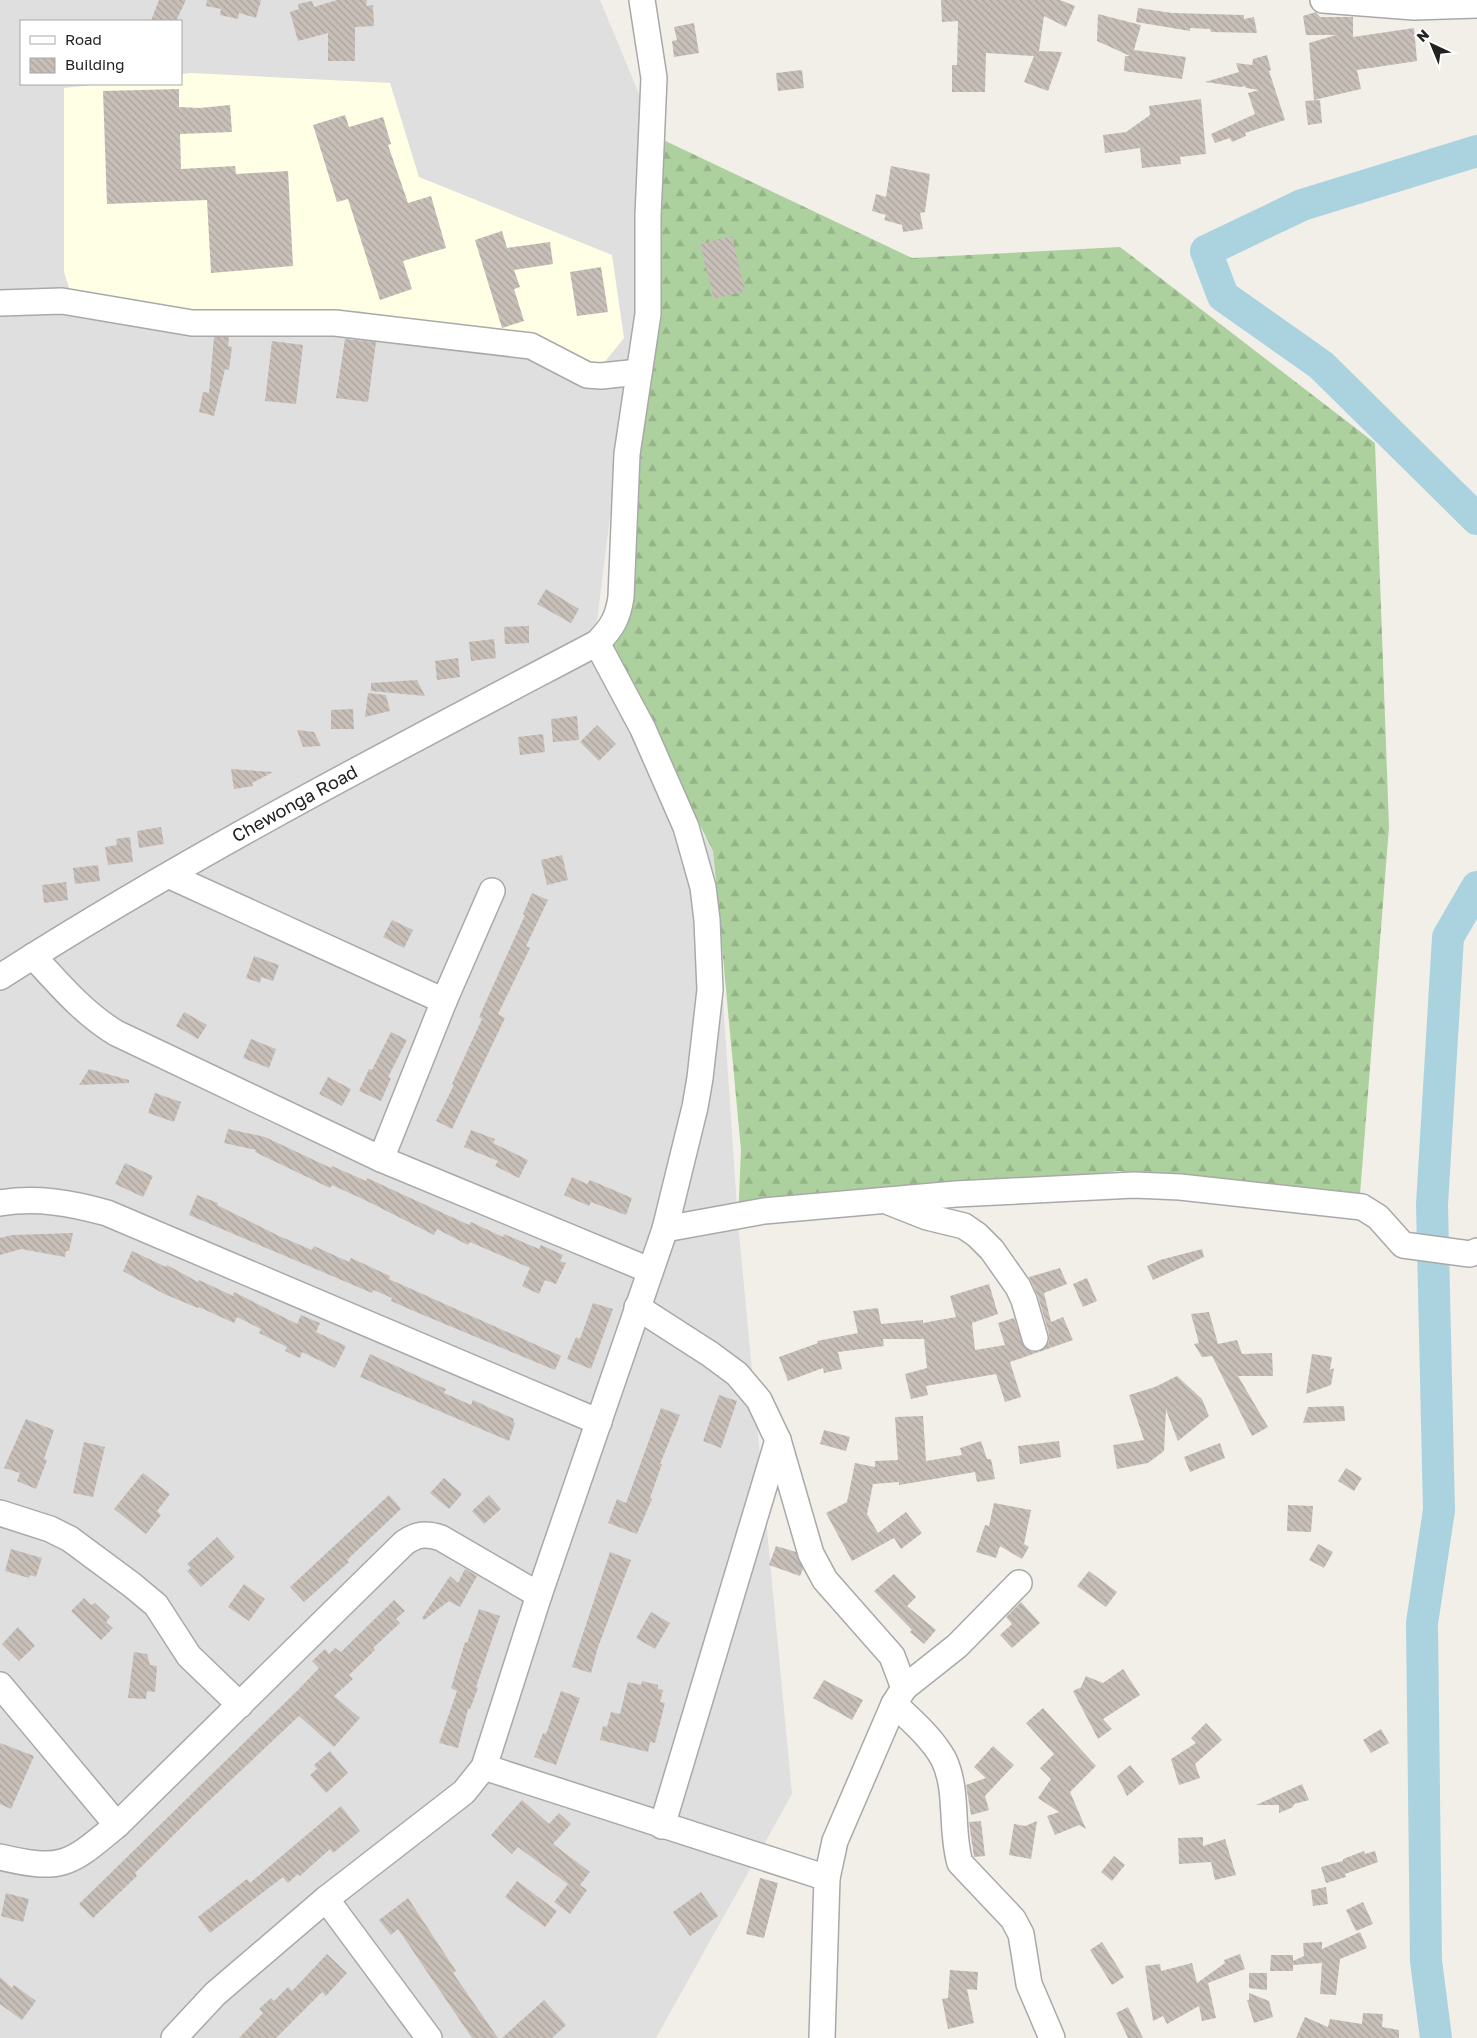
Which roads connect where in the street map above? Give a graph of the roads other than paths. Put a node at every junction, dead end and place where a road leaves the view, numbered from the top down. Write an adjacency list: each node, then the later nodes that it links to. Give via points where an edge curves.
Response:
1 (642, 0): 5 (street, via 654,78 648,314)
2 (1323, 0): 3 (street, via 1414,7)
3 (1477, 4)
4 (0, 303): 5 (street, via 62,301 192,323 334,323 531,346 587,375)
5 (639, 372): 6 (street, via 627,454 621,597 615,623)
6 (597, 643): 7 (street, Chewonga Road, via 325,787); 15 (street, via 643,729 686,827 703,887 708,920 710,990 700,1078)
7 (170, 876): 9 (street, Chewonga Road); 11 (street)
8 (492, 891): 11 (street)
9 (33, 956): 10 (street, Chewonga Road); 12 (street, via 95,1020 116,1033)
10 (0, 978)
11 (444, 1001): 12 (street)
12 (381, 1159): 17 (street)
13 (885, 1200): 15 (street, via 764,1210); 16 (street, via 1125,1185 1180,1187 1362,1208 1378,1217 1403,1245); 19 (street, via 927,1217 964,1226 981,1239 1018,1287)
14 (0, 1203): 20 (street, via 21,1200 64,1202 107,1213)
15 (665, 1229): 17 (street)
16 (1474, 1253)
17 (649, 1270): 18 (street)
18 (637, 1307): 20 (street); 21 (street, via 736,1374 759,1400)
19 (1035, 1338)
20 (600, 1422): 24 (street)
21 (778, 1440): 26 (street, via 811,1554 825,1580 892,1656); 30 (street)
22 (0, 1513): 27 (street, via 70,1539 138,1590 156,1605 189,1656)
23 (1018, 1583): 26 (street, via 957,1646)
24 (539, 1595): 27 (street, via 441,1538 425,1534 414,1536); 28 (street)
25 (0, 1685): 29 (street)
26 (899, 1696): 32 (street, via 835,1841); 37 (street, via 943,1759 951,1786 956,1851 960,1863 1012,1919 1021,1934 1030,1984)
27 (240, 1705): 29 (street)
28 (484, 1767): 30 (street); 33 (street, via 464,1792)
29 (117, 1825): 31 (street, via 82,1854 60,1864 34,1865)
30 (662, 1826): 32 (street)
31 (0, 1857)
32 (827, 1878): 36 (street)
33 (326, 1899): 34 (street, via 215,1994); 35 (street)
34 (174, 2038)
35 (429, 2038)
36 (822, 2038)
37 (1052, 2038)

